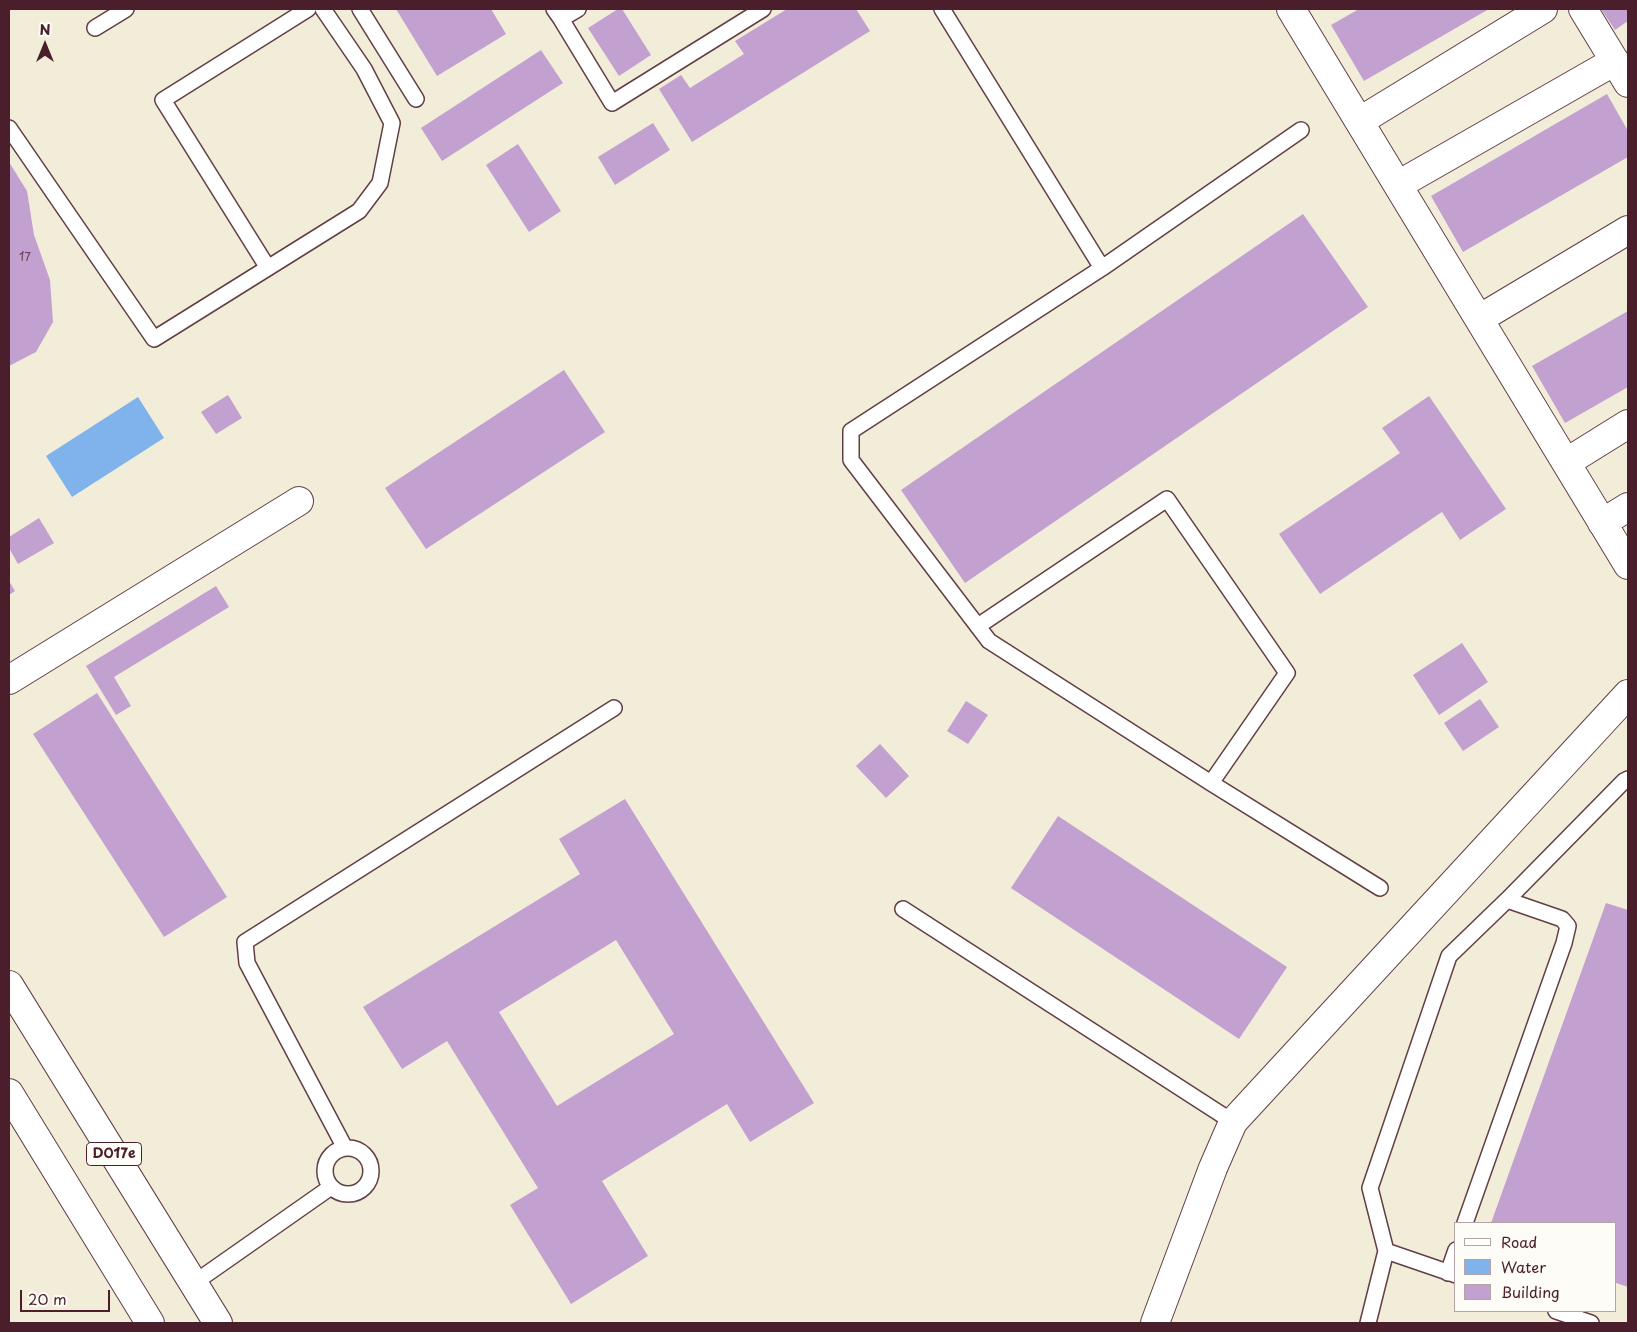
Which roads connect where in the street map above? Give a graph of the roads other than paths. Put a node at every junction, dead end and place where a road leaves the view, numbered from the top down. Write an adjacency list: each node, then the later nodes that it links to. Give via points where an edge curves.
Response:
1 (126, 9): 12 (lane)
2 (308, 9): 20 (lane, via 163,100)
3 (323, 9): 20 (lane, via 364,69 392,124 380,183 359,211)
4 (360, 9): 14 (lane)
5 (578, 9): 11 (lane)
6 (763, 9): 11 (lane, via 612,103)
7 (942, 9): 21 (lane)
8 (1543, 9): 15 (street)
9 (1583, 9): 13 (street)
10 (1294, 10): 15 (street)
11 (558, 14)
12 (95, 28)
13 (1622, 72): 18 (street)
14 (416, 99)
15 (1360, 121): 18 (street)
16 (9, 128): 20 (lane, via 154,339)
17 (1301, 130): 21 (lane)
18 (1398, 185): 22 (street)
19 (1628, 230): 22 (street)
20 (268, 268)
21 (1102, 268): 29 (lane, via 851,431 851,460)
22 (1479, 319): 24 (street)
23 (1628, 424): 24 (street)
24 (1567, 462): 27 (street)
25 (299, 500): 30 (street)
26 (1628, 507): 27 (street)
27 (1602, 523): 28 (street)
28 (1628, 566)
29 (978, 626): 34 (lane, via 989,641); 34 (lane, via 1167,499 1287,673)
30 (9, 680)
31 (1628, 694): 40 (street)
32 (614, 708): 41 (lane, via 245,942 247,963)
33 (1628, 779): 36 (lane)
34 (1211, 783): 35 (lane)
35 (1380, 888)
36 (1507, 900): 43 (lane, via 1562,919 1568,926); 44 (lane, via 1449,956 1370,1188)
37 (902, 909): 40 (lane)
38 (9, 985): 46 (street, D017e)
39 (9, 1093): 48 (street)
40 (1233, 1122): 50 (street)
41 (345, 1148): 42 (lane, via 333,1154 325,1166); 42 (lane, via 365,1155 371,1169 370,1177 367,1184 353,1193 345,1194)
42 (332, 1187): 46 (lane)
43 (1465, 1222)
44 (1386, 1251): 45 (lane); 51 (lane)
45 (1452, 1274)
46 (194, 1283): 49 (street, D017e)
47 (1559, 1312): 52 (lane)
48 (150, 1323)
49 (218, 1323)
50 (1155, 1323)
51 (1368, 1323)
52 (1591, 1323)

